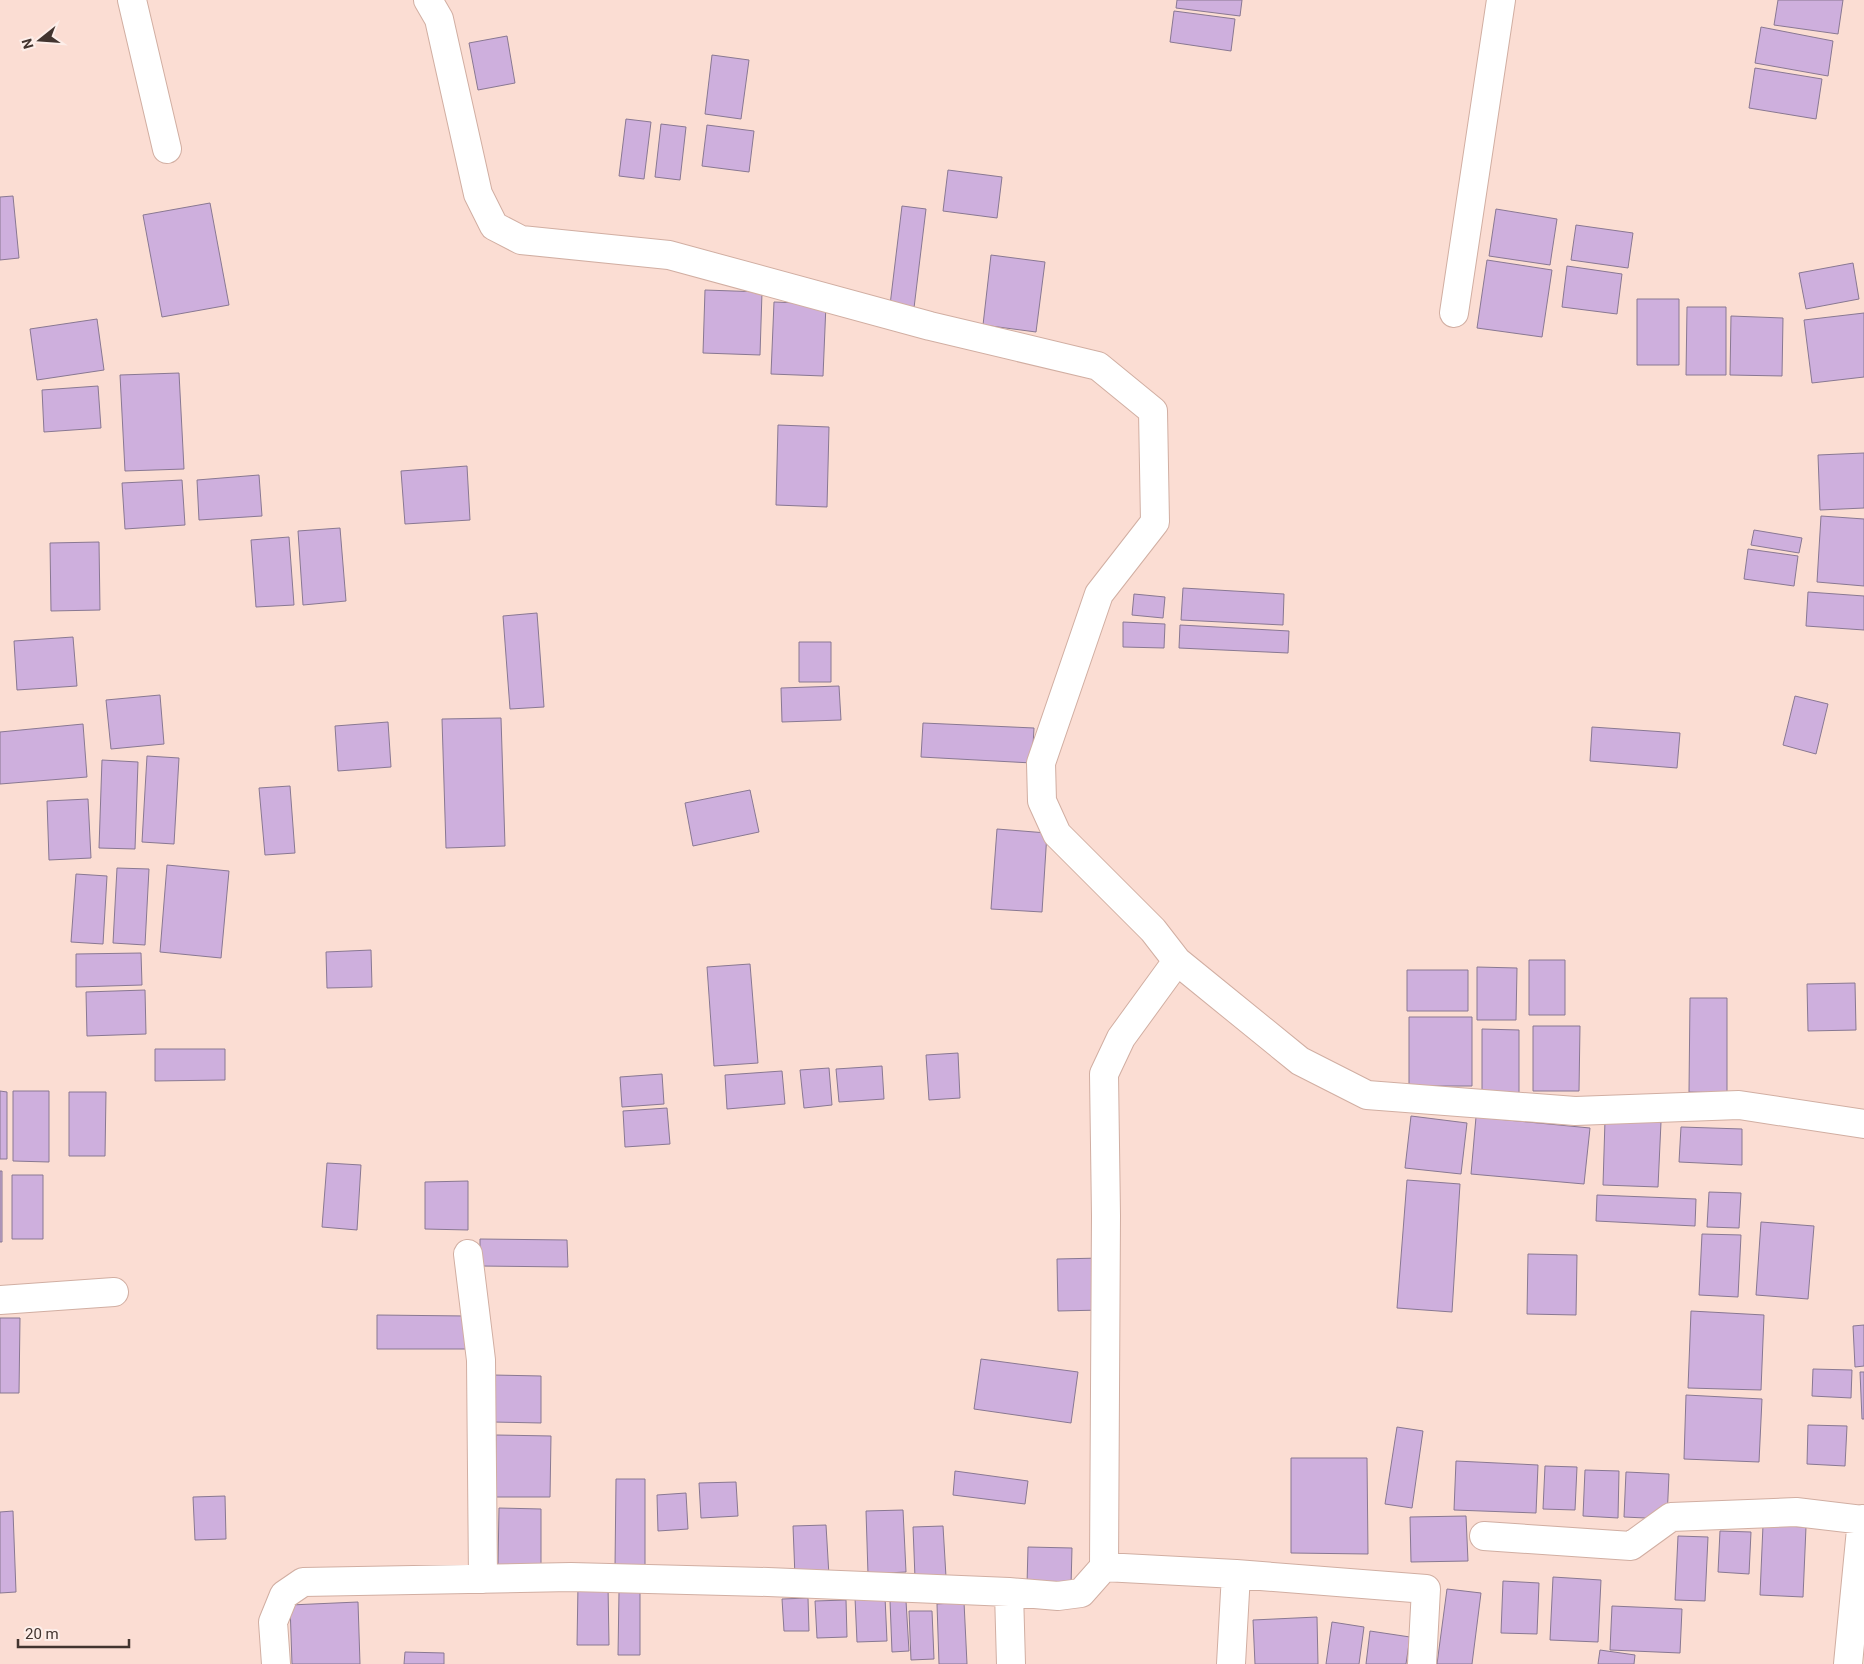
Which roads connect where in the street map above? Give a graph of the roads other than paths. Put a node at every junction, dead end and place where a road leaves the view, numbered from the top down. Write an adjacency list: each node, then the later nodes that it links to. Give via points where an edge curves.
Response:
1 (132, 0): 4 (street)
2 (428, 0): 6 (street, via 439,20 478,194 494,226 521,240 669,255 930,326 1098,366 1153,412 1155,522 1100,594 1041,763 1042,801 1056,834 1153,930)
3 (1501, 0): 5 (street)
4 (167, 149)
5 (1454, 313)
6 (1177, 961): 7 (street, via 1300,1061 1367,1095 1575,1111 1740,1105); 13 (street, via 1121,1038 1104,1074)
7 (1864, 1124)
8 (468, 1254): 15 (street, via 480,1360)
9 (114, 1292): 10 (street)
10 (0, 1300)
11 (1863, 1520): 12 (street, via 1796,1512 1671,1517 1632,1546); 21 (street)
12 (1484, 1536)
13 (1104, 1567): 14 (street); 16 (street, via 1081,1593 1058,1596)
14 (1236, 1574): 19 (street); 20 (street, via 1426,1590)
15 (483, 1579): 16 (street, via 620,1578); 17 (street, via 303,1582 284,1595 273,1622)
16 (1009, 1592): 18 (street)
17 (276, 1664)
18 (1011, 1664)
19 (1231, 1664)
20 (1422, 1664)
21 (1848, 1664)

